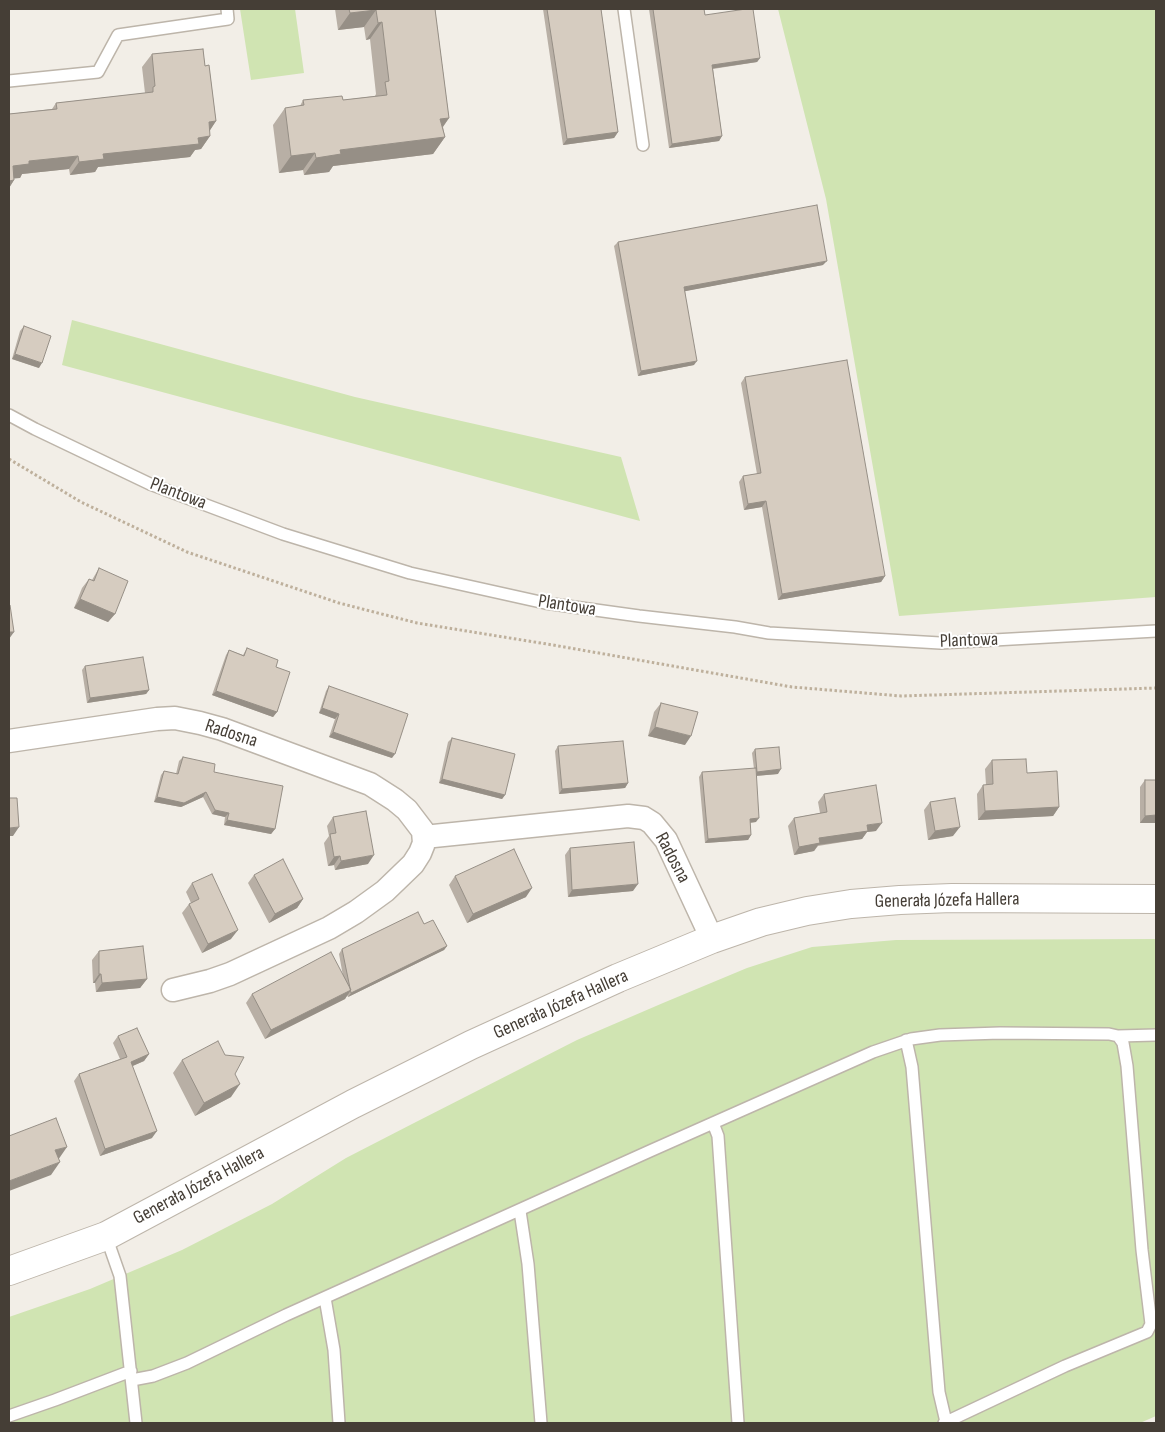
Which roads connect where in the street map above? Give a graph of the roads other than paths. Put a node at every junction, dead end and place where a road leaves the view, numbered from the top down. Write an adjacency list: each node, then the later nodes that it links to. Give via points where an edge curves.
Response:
1 (227, 9): 3 (lane, via 228,19 118,35 98,72)
2 (624, 9): 4 (lane)
3 (9, 81)
4 (643, 145)
5 (9, 415): 6 (lane, Plantowa, via 150,484 283,534 410,573 545,603 769,633 940,643)
6 (1156, 631)
7 (9, 741): 8 (street, Radosna, via 157,719 175,718 200,723 370,784 406,810)
8 (424, 837): 10 (street, Radosna, via 628,816 644,818 666,840); 11 (street, via 420,853 400,877 372,902 328,928 230,974)
9 (1156, 899): 10 (street, Generała Józefa Hallera, via 952,898 851,904 761,922)
10 (712, 939): 17 (street, Generała Józefa Hallera, via 471,1045)
11 (173, 990)
12 (1156, 1035): 13 (lane)
13 (1118, 1036): 14 (lane, via 1000,1033); 20 (lane, via 1123,1043 1127,1066)
14 (906, 1040): 15 (lane); 27 (lane, via 912,1067 939,1392)
15 (713, 1122): 16 (lane); 26 (lane, via 718,1136)
16 (520, 1211): 19 (lane); 25 (lane, via 528,1264)
17 (106, 1236): 18 (street, Generała Józefa Hallera); 21 (lane, via 120,1276)
18 (9, 1271)
19 (325, 1298): 21 (lane, via 187,1363 153,1376); 24 (lane, via 334,1350)
20 (1152, 1330): 27 (lane, via 1064,1366)
21 (131, 1376): 22 (lane); 23 (lane)
22 (9, 1416)
23 (136, 1423)
24 (339, 1423)
25 (541, 1423)
26 (738, 1423)
27 (945, 1423)

